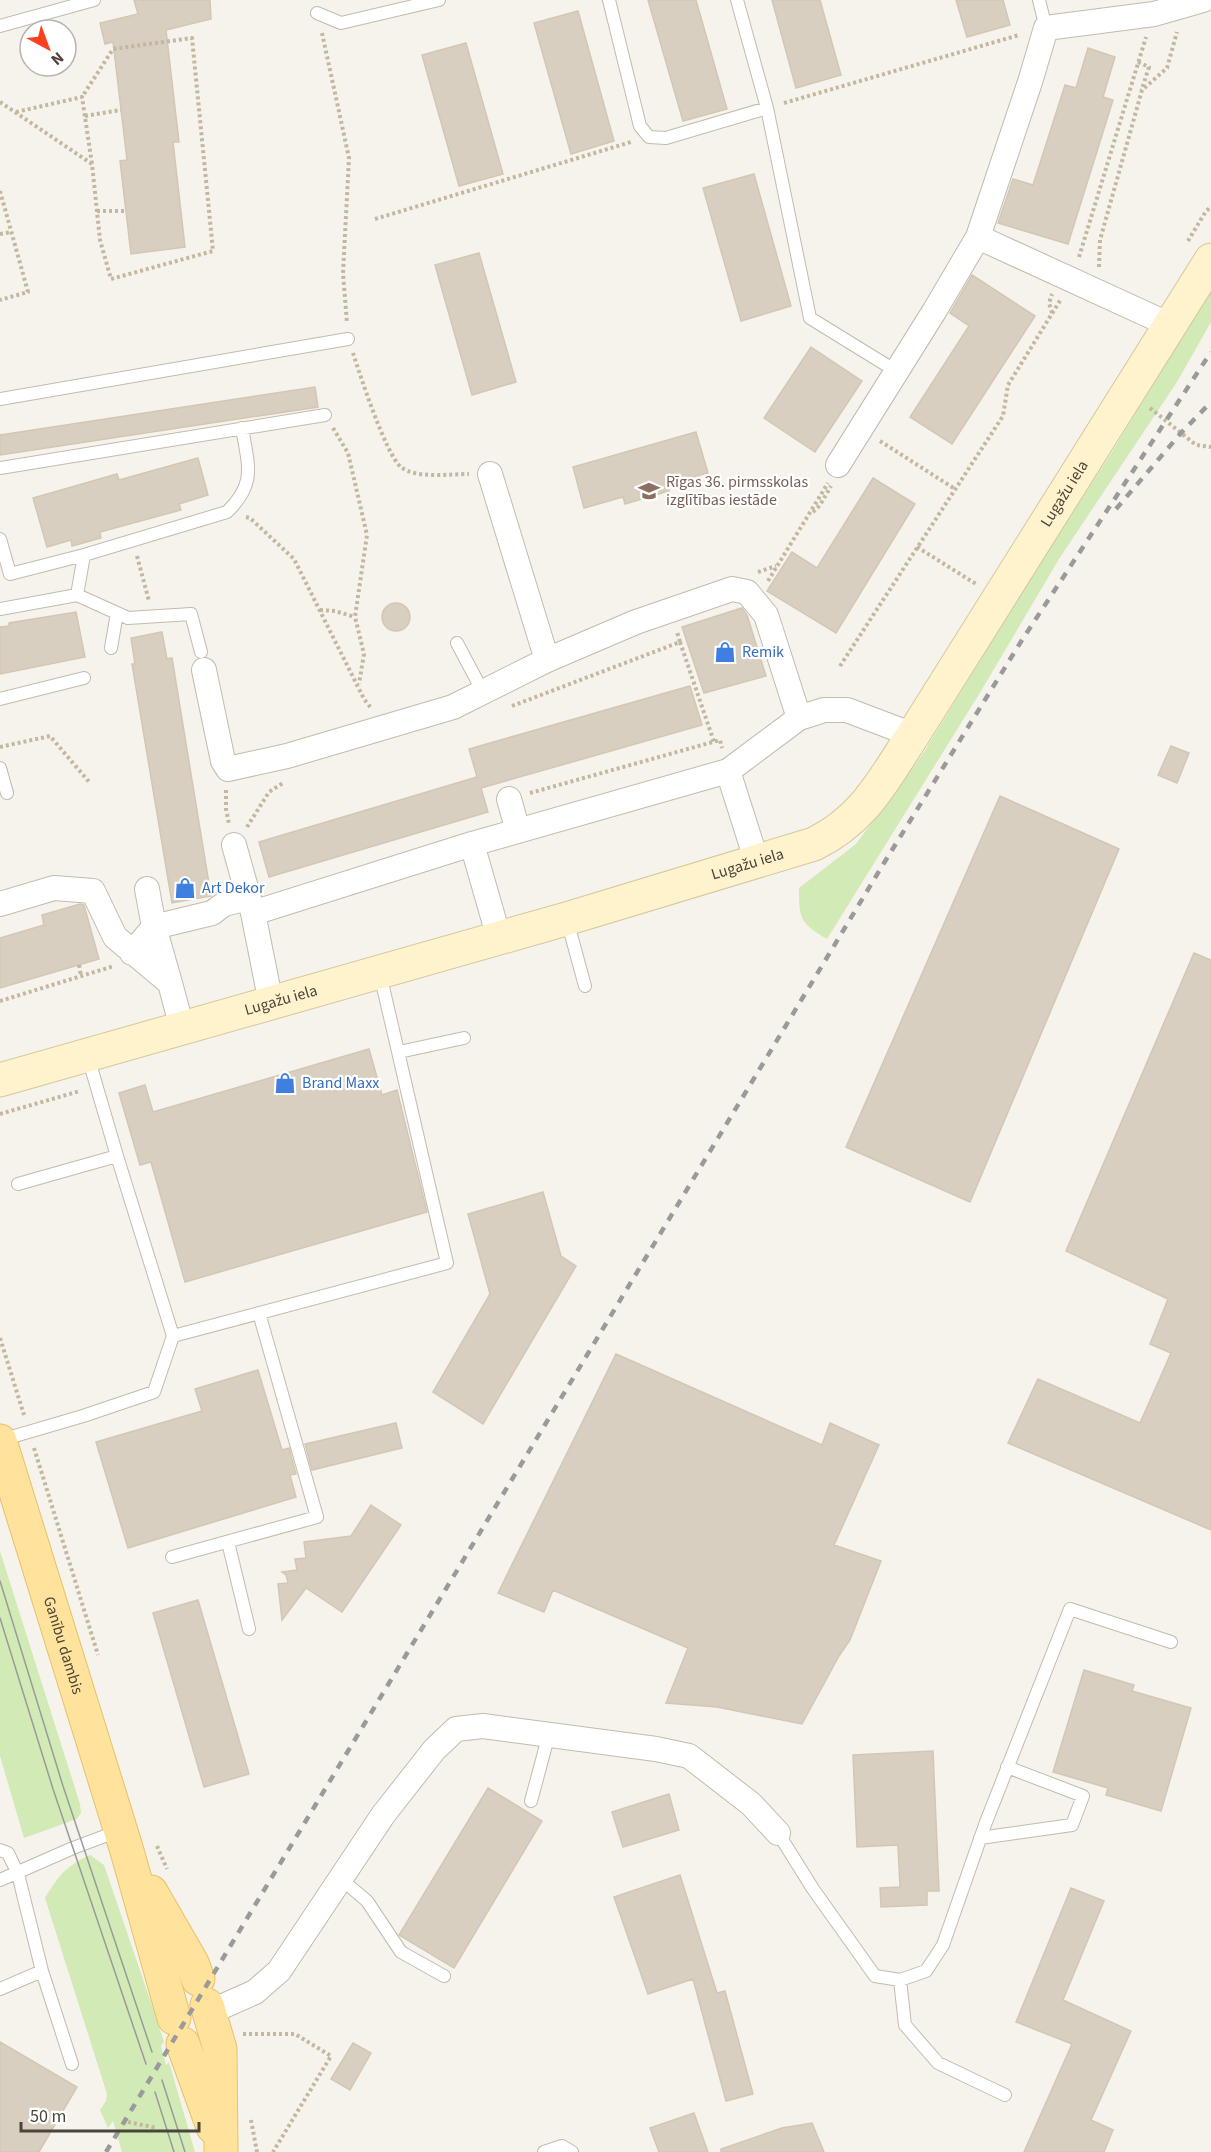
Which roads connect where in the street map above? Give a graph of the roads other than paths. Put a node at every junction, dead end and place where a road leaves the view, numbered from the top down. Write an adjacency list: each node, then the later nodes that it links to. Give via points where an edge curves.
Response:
1 (94, 0): 8 (lane)
2 (439, 0): 7 (lane, via 341,24)
3 (609, 0): 10 (lane, via 640,126 649,137 666,138)
4 (738, 0): 10 (lane)
5 (1039, 0): 9 (lane)
6 (1203, 0): 9 (street, via 1154,14)
7 (317, 13)
8 (0, 26)
9 (1046, 28): 11 (street)
10 (767, 108): 15 (lane, via 810,318)
11 (978, 237): 13 (street); 15 (street)
12 (1211, 260): 13 (street, Lugažu iela)
13 (1170, 326): 35 (street, Lugažu iela)
14 (348, 339): 16 (lane)
15 (896, 371): 19 (street)
16 (0, 399)
17 (325, 415): 18 (lane)
18 (242, 428): 20 (lane); 23 (lane, via 249,468 247,484 240,499 227,512)
19 (841, 462)
20 (0, 468)
21 (490, 474): 29 (street)
22 (0, 539): 23 (lane, via 10,574)
23 (84, 555): 24 (lane)
24 (77, 595): 25 (lane); 26 (lane)
25 (0, 609)
26 (117, 613): 28 (lane); 30 (lane, via 128,618 191,614)
27 (458, 642): 32 (lane)
28 (111, 648)
29 (547, 660): 32 (street); 34 (street, via 636,622 732,589 747,592 766,615)
30 (203, 661): 32 (street, via 228,770 453,707)
31 (84, 678): 33 (lane)
32 (483, 692)
33 (0, 699)
34 (799, 718): 35 (street, via 824,710 847,710); 37 (street)
35 (913, 735): 43 (street, Lugažu iela, via 867,804 834,834)
36 (0, 768): 38 (lane)
37 (728, 771): 40 (street); 43 (street)
38 (7, 793)
39 (509, 799): 40 (street)
40 (518, 831): 42 (street)
41 (232, 834): 46 (street)
42 (472, 844): 46 (street); 49 (street)
43 (757, 862): 47 (street, Lugažu iela)
44 (147, 890): 48 (street)
45 (0, 904): 50 (street, via 54,888 93,891 115,937)
46 (250, 905): 48 (street, via 224,904 212,913); 54 (street)
47 (566, 919): 49 (street, Lugažu iela); 53 (lane)
48 (154, 927): 50 (street); 52 (street)
49 (499, 938): 51 (street, Lugažu iela)
50 (132, 952): 52 (street)
51 (379, 973): 54 (street, Lugažu iela); 57 (lane)
52 (170, 983): 55 (street)
53 (585, 986)
54 (271, 1003): 55 (street, Lugažu iela)
55 (182, 1028): 58 (street, Lugažu iela)
56 (464, 1038): 57 (lane)
57 (399, 1052): 62 (lane, via 447,1263)
58 (87, 1055): 59 (street, Lugažu iela); 60 (lane)
59 (0, 1080)
60 (117, 1156): 61 (lane); 63 (lane)
61 (18, 1184)
62 (259, 1313): 63 (lane); 66 (lane, via 316,1517)
63 (173, 1336): 64 (lane, via 154,1392)
64 (10, 1438): 65 (main road, Ganību dambis)
65 (5, 1475): 75 (main road, Ganību dambis)
66 (228, 1542): 67 (lane); 68 (lane)
67 (172, 1557)
68 (249, 1629)
69 (1171, 1642): 71 (lane, via 1070,1609)
70 (549, 1734): 72 (lane); 73 (street, via 689,1756 751,1804); 78 (street, via 483,1726 456,1729 434,1750 383,1815)
71 (1007, 1767): 74 (lane); 74 (lane, via 1083,1796 1072,1825)
72 (531, 1801)
73 (778, 1833): 82 (lane, via 875,1976)
74 (980, 1838): 82 (lane, via 943,1945 926,1971)
75 (134, 1839): 77 (lane, via 73,1848); 84 (main road, Ganību dambis); 87 (main road, Ganību dambis, via 179,2031)
76 (0, 1850): 77 (lane, via 8,1853)
77 (18, 1874): 79 (lane); 80 (lane)
78 (341, 1879): 81 (lane, via 367,1901 401,1952); 84 (street, via 279,1971 255,1992)
79 (0, 1880)
80 (42, 1971): 83 (lane); 85 (lane)
81 (444, 1976)
82 (900, 1980): 86 (lane, via 905,2025 938,2063)
83 (0, 1989)
84 (210, 2000): 87 (main road, Ganību dambis, via 220,2049)
85 (72, 2064)
86 (1005, 2095)
87 (222, 2151)
88 (544, 2152): 89 (lane, via 562,2146)
89 (572, 2152)

